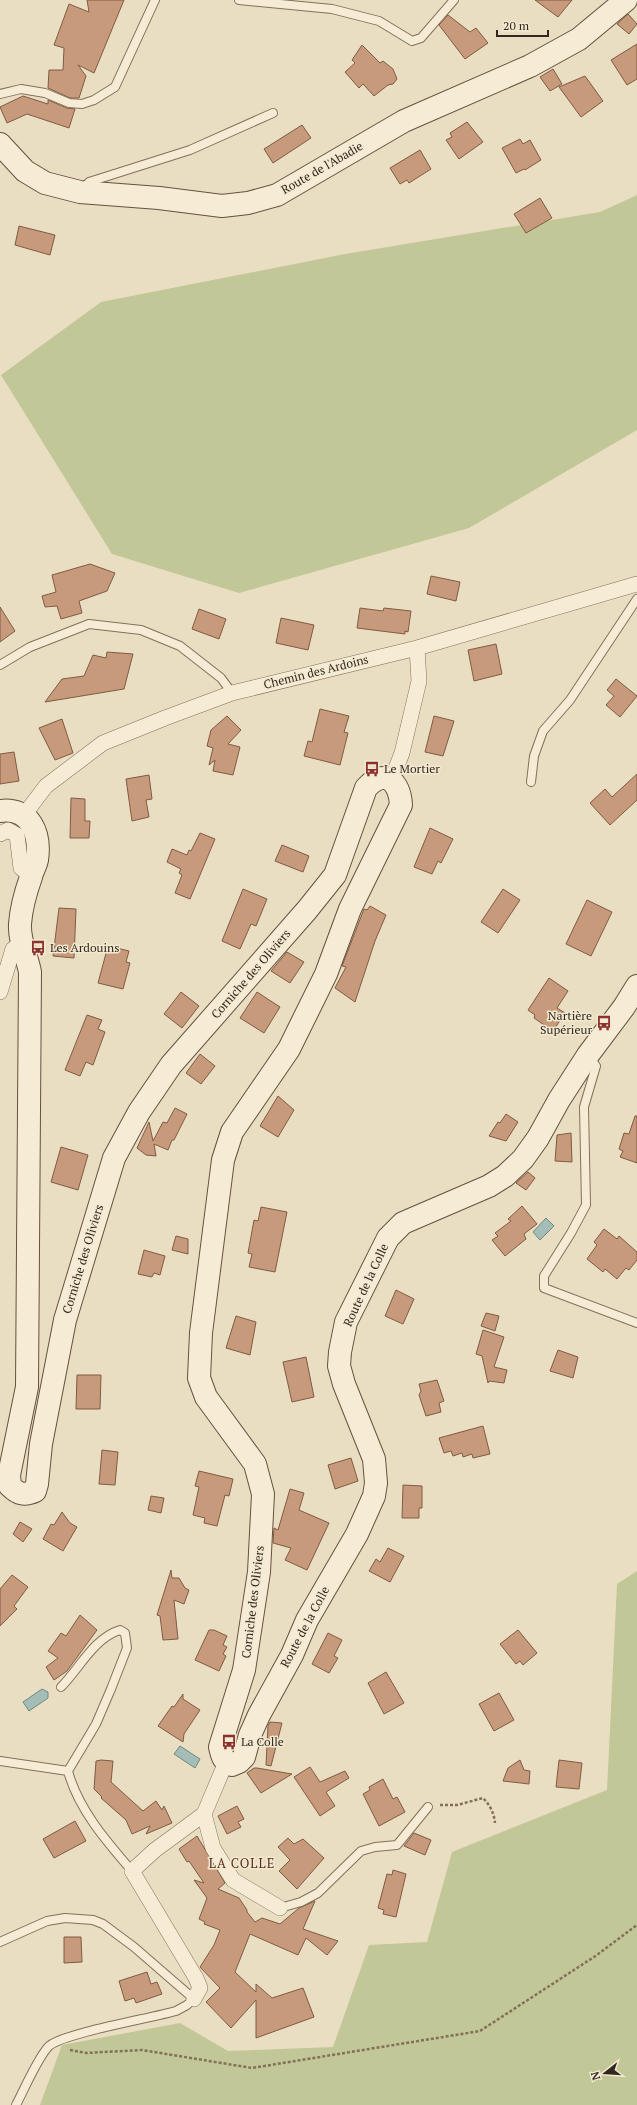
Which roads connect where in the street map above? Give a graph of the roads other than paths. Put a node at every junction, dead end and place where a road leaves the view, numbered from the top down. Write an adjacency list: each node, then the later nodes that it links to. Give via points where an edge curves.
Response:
1 (155, 0): 5 (lane, via 115,87 94,100 82,104 69,103 45,93 21,90)
2 (238, 0): 3 (lane, via 332,9 379,22 412,41 421,38)
3 (454, 0)
4 (626, 0): 8 (street, Route de l'Abadie, via 579,40 530,66 404,121 276,194 248,203 222,206)
5 (0, 94)
6 (273, 113): 8 (lane, via 190,150 89,182)
7 (0, 144): 8 (street, Route de l'Abadie, via 25,171 45,183)
8 (80, 192)
9 (637, 584): 11 (street, Chemin des Ardoins)
10 (637, 599): 15 (lane, via 570,700 543,731 534,756)
11 (416, 648): 13 (street, Chemin des Ardoins); 14 (street, via 419,681 402,754)
12 (0, 665): 13 (lane, via 30,647 89,624 141,630 180,646 221,678)
13 (232, 693): 17 (street, Chemin des Ardoins, via 103,743 46,786)
14 (391, 781): 20 (street, Corniche des Oliviers, via 379,778 366,788 335,875 171,1065 139,1112 114,1158 65,1320 41,1444 37,1484 35,1491 26,1494 21,1494 10,1486 9,1475 27,1387 31,1040 30,972); 27 (street, Corniche des Oliviers, via 398,788 401,805 350,909 326,974 289,1049 232,1132 223,1160 201,1333 199,1378 206,1397 255,1464 263,1494 259,1572 244,1670 220,1747)
15 (531, 782)
16 (0, 811): 17 (street, via 15,811)
17 (24, 815): 19 (street, Corniche des Oliviers, via 32,823 36,837 37,861)
18 (0, 834): 19 (street, via 8,830 17,835 21,868)
19 (31, 876): 20 (street, Corniche des Oliviers, via 20,924)
20 (22, 944): 22 (street, via 13,949)
21 (637, 986): 23 (street, Route de la Colle)
22 (0, 992)
23 (588, 1055): 24 (lane, via 596,1066 584,1107 586,1205 544,1276 544,1288); 27 (street, Route de la Colle, via 528,1153 505,1176 472,1195 403,1223 388,1238 346,1322 339,1366 374,1459 374,1496 357,1534 307,1620 292,1655 258,1715 244,1757 232,1765)
24 (637, 1323)
25 (61, 1687): 28 (lane, via 101,1641 113,1632 120,1630 125,1633 127,1648 111,1689 96,1724)
26 (0, 1762): 28 (lane)
27 (226, 1762): 30 (street)
28 (68, 1771): 31 (lane, via 76,1795 115,1851)
29 (428, 1807): 32 (lane, via 397,1845 362,1851 318,1893 301,1902)
30 (204, 1814): 31 (street); 32 (street, via 213,1848 233,1880)
31 (132, 1870): 34 (street, via 196,1978 200,1988)
32 (280, 1908)
33 (0, 1942): 34 (lane, via 47,1921 65,1918 93,1920 103,1924 134,1947)
34 (194, 1999): 35 (lane, via 176,2011 71,2037 50,2046)
35 (16, 2105)

